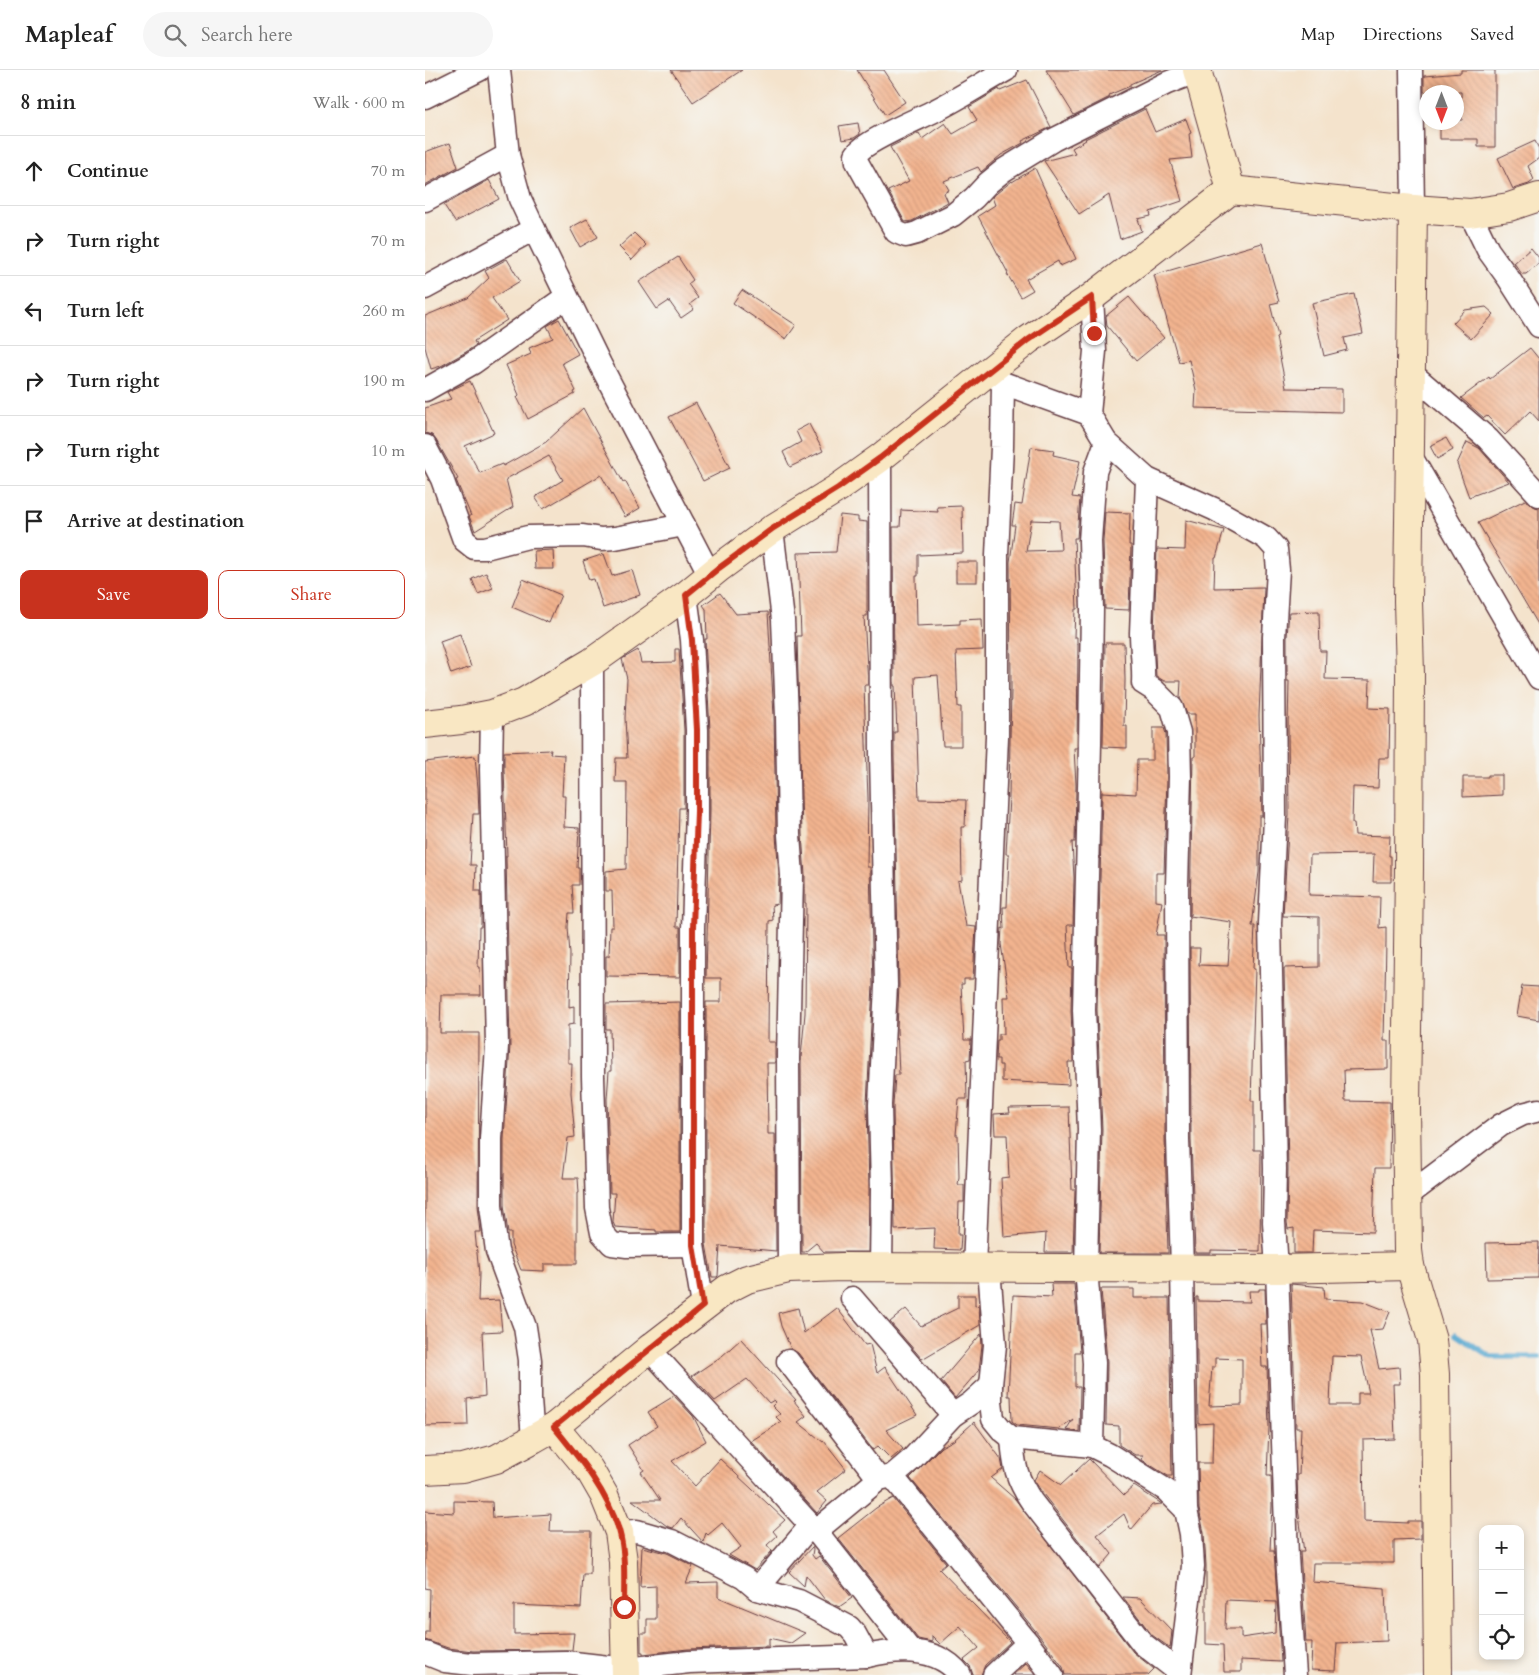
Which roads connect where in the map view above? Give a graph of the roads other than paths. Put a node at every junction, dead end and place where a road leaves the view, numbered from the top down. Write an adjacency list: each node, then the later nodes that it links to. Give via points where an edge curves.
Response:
1 (479, 70): 6 (street)
2 (499, 70): 7 (street)
3 (1006, 70): 5 (street, via 857,152 857,162 896,232 906,236 917,233 953,215 1004,170 1053,140)
4 (1411, 70): 11 (street)
5 (1198, 71): 8 (street)
6 (425, 97)
7 (508, 155): 10 (street); 13 (street, via 520,199)
8 (1231, 190): 11 (street); 16 (street)
9 (1539, 197): 12 (street, via 1509,207)
10 (425, 200)
11 (1413, 209): 12 (street); 18 (street)
12 (1470, 213): 17 (street, via 1488,250)
13 (534, 230): 14 (street); 15 (street)
14 (425, 288)
15 (567, 297): 20 (street, via 473,363); 28 (street)
16 (1092, 297): 19 (street, via 1028,340); 21 (street, via 1095,351)
17 (1539, 326)
18 (1410, 372): 24 (street); 27 (street, via 1488,439)
19 (995, 377): 21 (street); 25 (street); 40 (street, via 1002,446)
20 (425, 390)
21 (1089, 414): 22 (street)
22 (1106, 442): 26 (street); 43 (street, via 1095,472 1090,541)
23 (425, 446): 28 (street, via 442,479 464,540 473,548 528,537 615,538)
24 (1409, 452): 33 (street); 37 (street)
25 (880, 458): 29 (street); 41 (street, via 885,986 880,1105)
26 (1147, 479): 42 (street, via 1141,633 1143,683 1172,708 1179,732 1178,1139); 44 (street, via 1221,513 1266,538 1276,549 1275,817 1270,923)
27 (1539, 495)
28 (684, 525): 30 (street)
29 (772, 529): 30 (street); 45 (street, via 783,620 792,876 788,1058)
30 (710, 575): 31 (street)
31 (686, 595): 32 (street); 38 (street, via 692,640 697,739 693,928)
32 (592, 662): 34 (street, via 524,702); 38 (street, via 593,1068 597,1208 602,1234 612,1244)
33 (1539, 678)
34 (492, 714): 35 (street); 52 (street, via 491,837 497,1046 491,1139 491,1206 497,1251 525,1327 531,1360 531,1400)
35 (425, 724)
36 (1539, 1110): 37 (street, via 1501,1125)
37 (1407, 1196): 39 (street)
38 (693, 1245): 47 (street)
39 (1410, 1266): 44 (street); 71 (street, via 1433,1340)
40 (982, 1267): 41 (street); 43 (street); 50 (street, via 995,1344)
41 (881, 1268): 45 (street)
42 (1183, 1268): 43 (street); 44 (street); 57 (street)
43 (1086, 1269): 54 (street, via 1094,1362)
44 (1277, 1269): 70 (street, via 1287,1557)
45 (789, 1270): 47 (street, via 747,1279)
46 (853, 1298): 51 (street)
47 (703, 1306): 48 (street)
48 (649, 1349): 52 (street); 58 (street)
49 (788, 1361): 56 (street)
50 (991, 1385): 51 (street); 53 (street, via 993,1419)
51 (953, 1415): 56 (street, via 911,1460)
52 (544, 1433): 55 (street, via 496,1459 463,1468); 59 (street, via 589,1470 604,1495)
53 (1011, 1438): 54 (street); 66 (street, via 1019,1484 1143,1644)
54 (1092, 1446): 57 (street, via 1166,1490)
55 (425, 1470)
56 (885, 1477): 58 (street); 61 (street)
57 (1186, 1510): 66 (street, via 1193,1566)
58 (814, 1528): 60 (street); 62 (street)
59 (619, 1532): 60 (street, via 637,1531 672,1542 744,1578); 65 (street, via 623,1561)
60 (757, 1589): 64 (street, via 799,1601 849,1627)
61 (1028, 1643): 68 (street); 69 (street)
62 (911, 1651): 64 (street); 67 (street, via 933,1656 954,1667)
63 (425, 1653): 65 (street, via 445,1661 472,1664 565,1662)
64 (867, 1656): 65 (street, via 689,1662)
65 (626, 1672)
66 (1180, 1673)
67 (960, 1675)
68 (994, 1675)
69 (1052, 1675)
70 (1295, 1675)
71 (1438, 1675)

